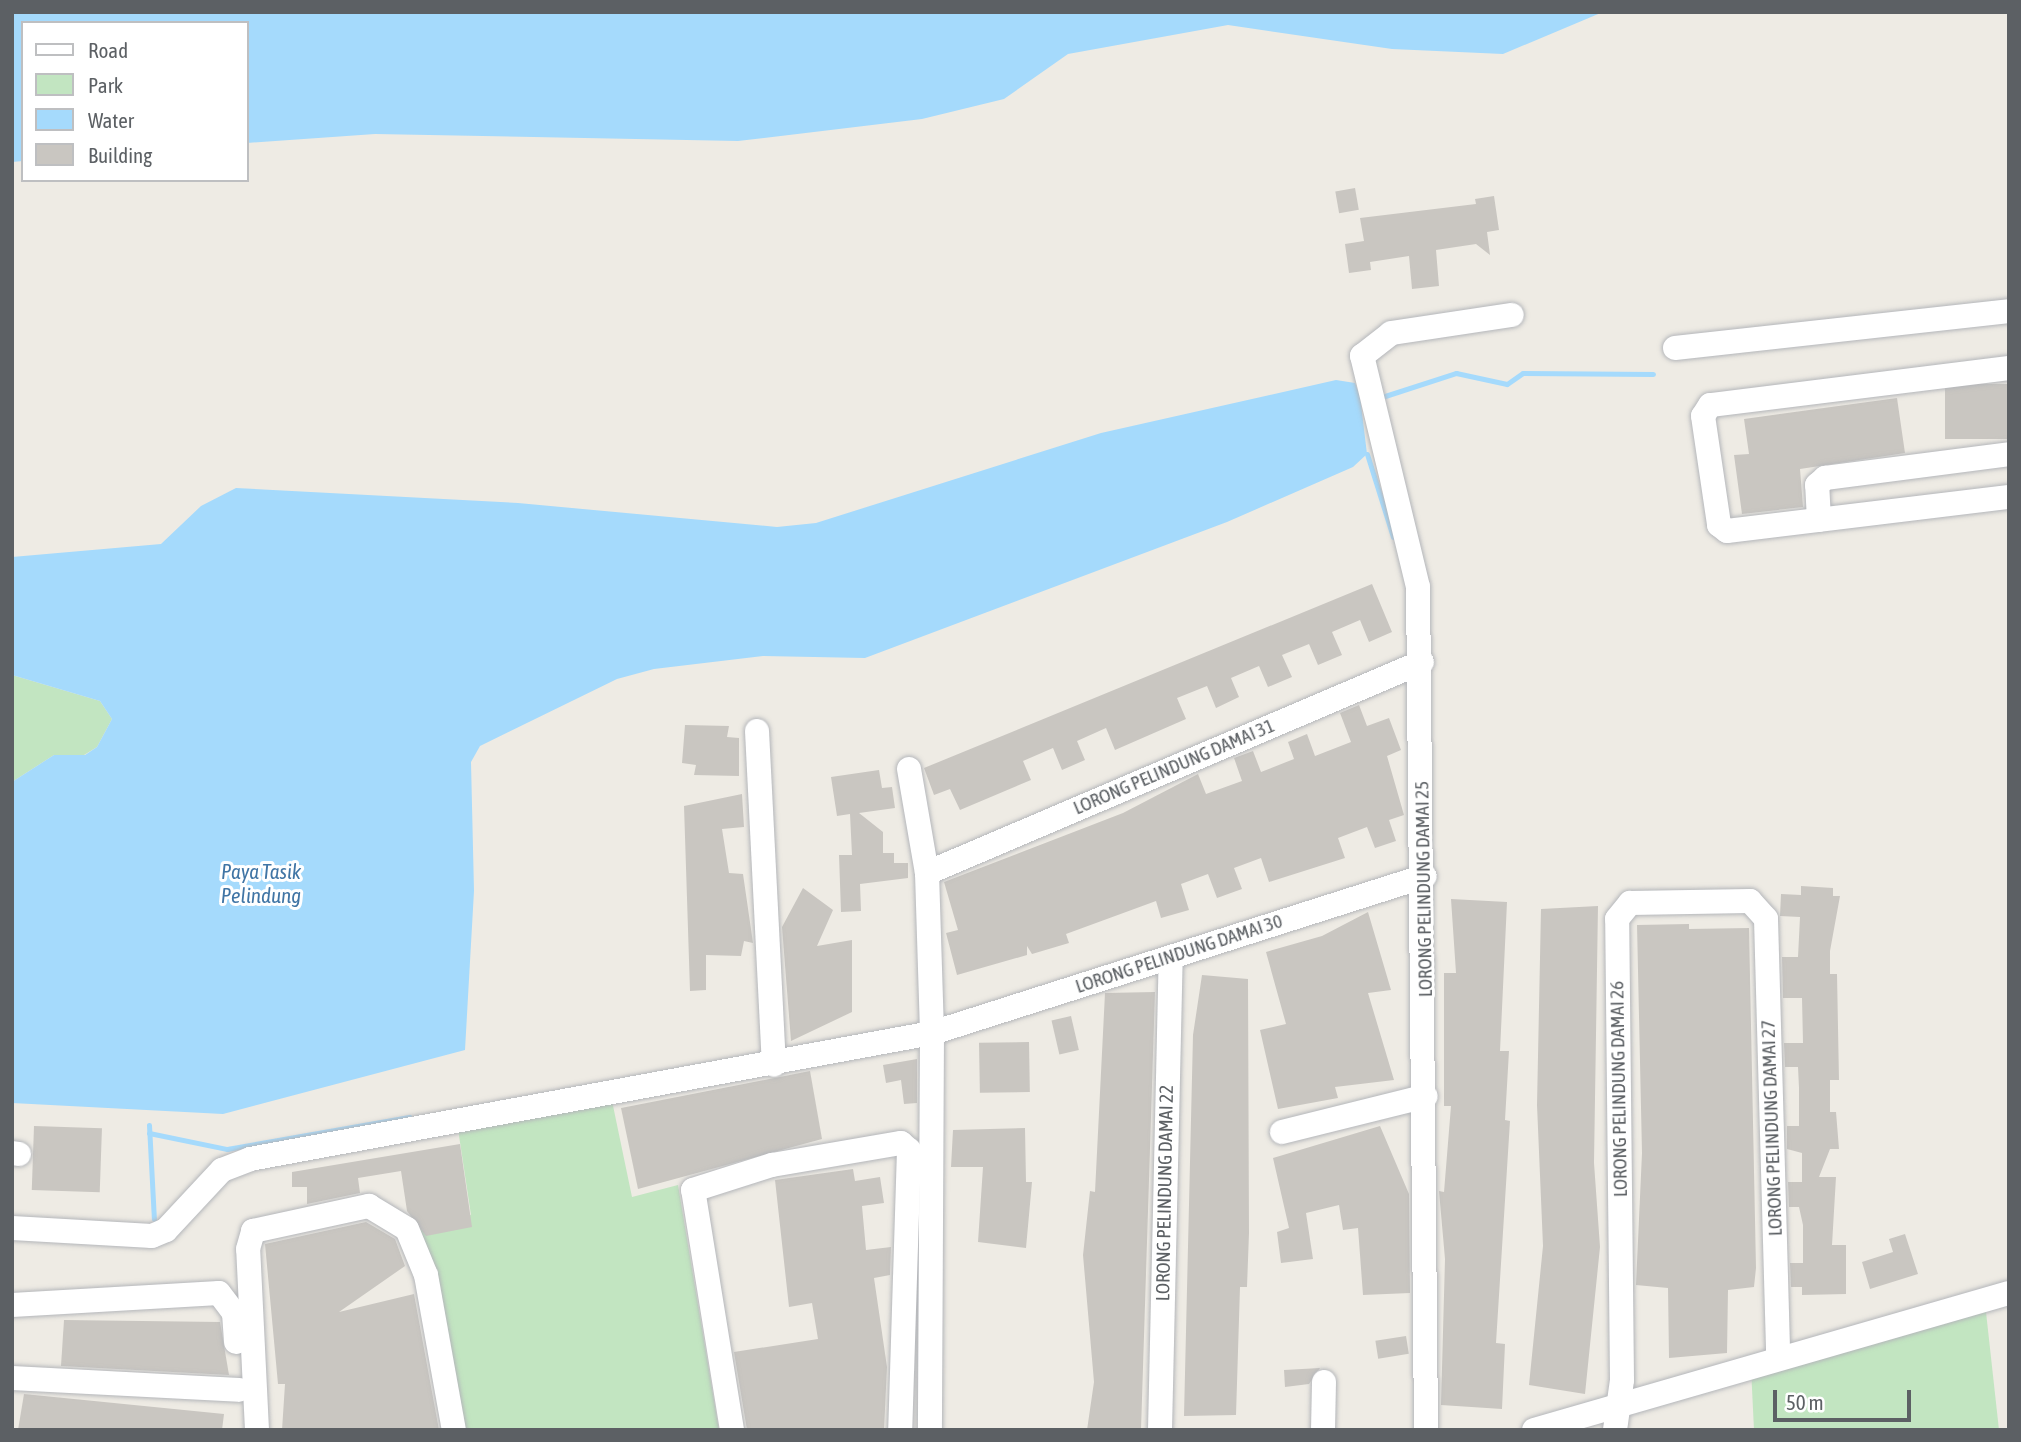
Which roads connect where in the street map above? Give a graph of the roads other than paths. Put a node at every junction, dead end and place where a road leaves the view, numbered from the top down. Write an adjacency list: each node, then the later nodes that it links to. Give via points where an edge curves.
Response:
1 (2009, 311): 3 (street)
2 (1511, 315): 8 (street, LORONG PELINDUNG DAMAI 25, via 1391,333 1362,356 1408,531)
3 (1675, 348)
4 (2009, 368): 7 (street, via 1710,405 1703,416 1718,525 1727,531)
5 (2009, 454): 7 (street, via 1825,478 1817,485)
6 (2009, 497): 7 (street)
7 (1819, 520)
8 (1422, 662): 11 (street, LORONG PELINDUNG DAMAI 31); 12 (street, LORONG PELINDUNG DAMAI 25)
9 (757, 731): 16 (street)
10 (908, 769): 11 (street)
11 (927, 873): 15 (street)
12 (1425, 876): 14 (street, LORONG PELINDUNG DAMAI 30); 17 (street, LORONG PELINDUNG DAMAI 25)
13 (1757, 905): 22 (street, LORONG PELINDUNG DAMAI 27, via 1766,919); 26 (street, LORONG PELINDUNG DAMAI 26, via 1630,902 1617,919 1622,1380)
14 (1171, 957): 15 (street, LORONG PELINDUNG DAMAI 30); 33 (street, LORONG PELINDUNG DAMAI 22)
15 (932, 1033): 16 (street, LORONG PELINDUNG DAMAI 30); 32 (street)
16 (774, 1065): 19 (street, LORONG PELINDUNG DAMAI 30, via 250,1159 222,1170 166,1230 152,1236)
17 (1426, 1097): 18 (street); 35 (street, LORONG PELINDUNG DAMAI 25)
18 (1282, 1132)
19 (12, 1228)
20 (2008, 1300): 22 (street)
21 (12, 1305): 25 (street, via 219,1293 234,1313)
22 (1778, 1354): 26 (street)
23 (12, 1378): 25 (street)
24 (1324, 1382): 34 (street)
25 (239, 1390): 27 (street)
26 (1614, 1419): 36 (street)
27 (241, 1430)
28 (257, 1430): 29 (street, via 248,1249 253,1231 369,1206 407,1229 426,1275)
29 (454, 1430)
30 (732, 1430): 31 (street, via 693,1190 772,1165 901,1143 909,1150)
31 (900, 1430)
32 (930, 1430)
33 (1160, 1430)
34 (1323, 1430)
35 (1426, 1430)
36 (1534, 1430)

